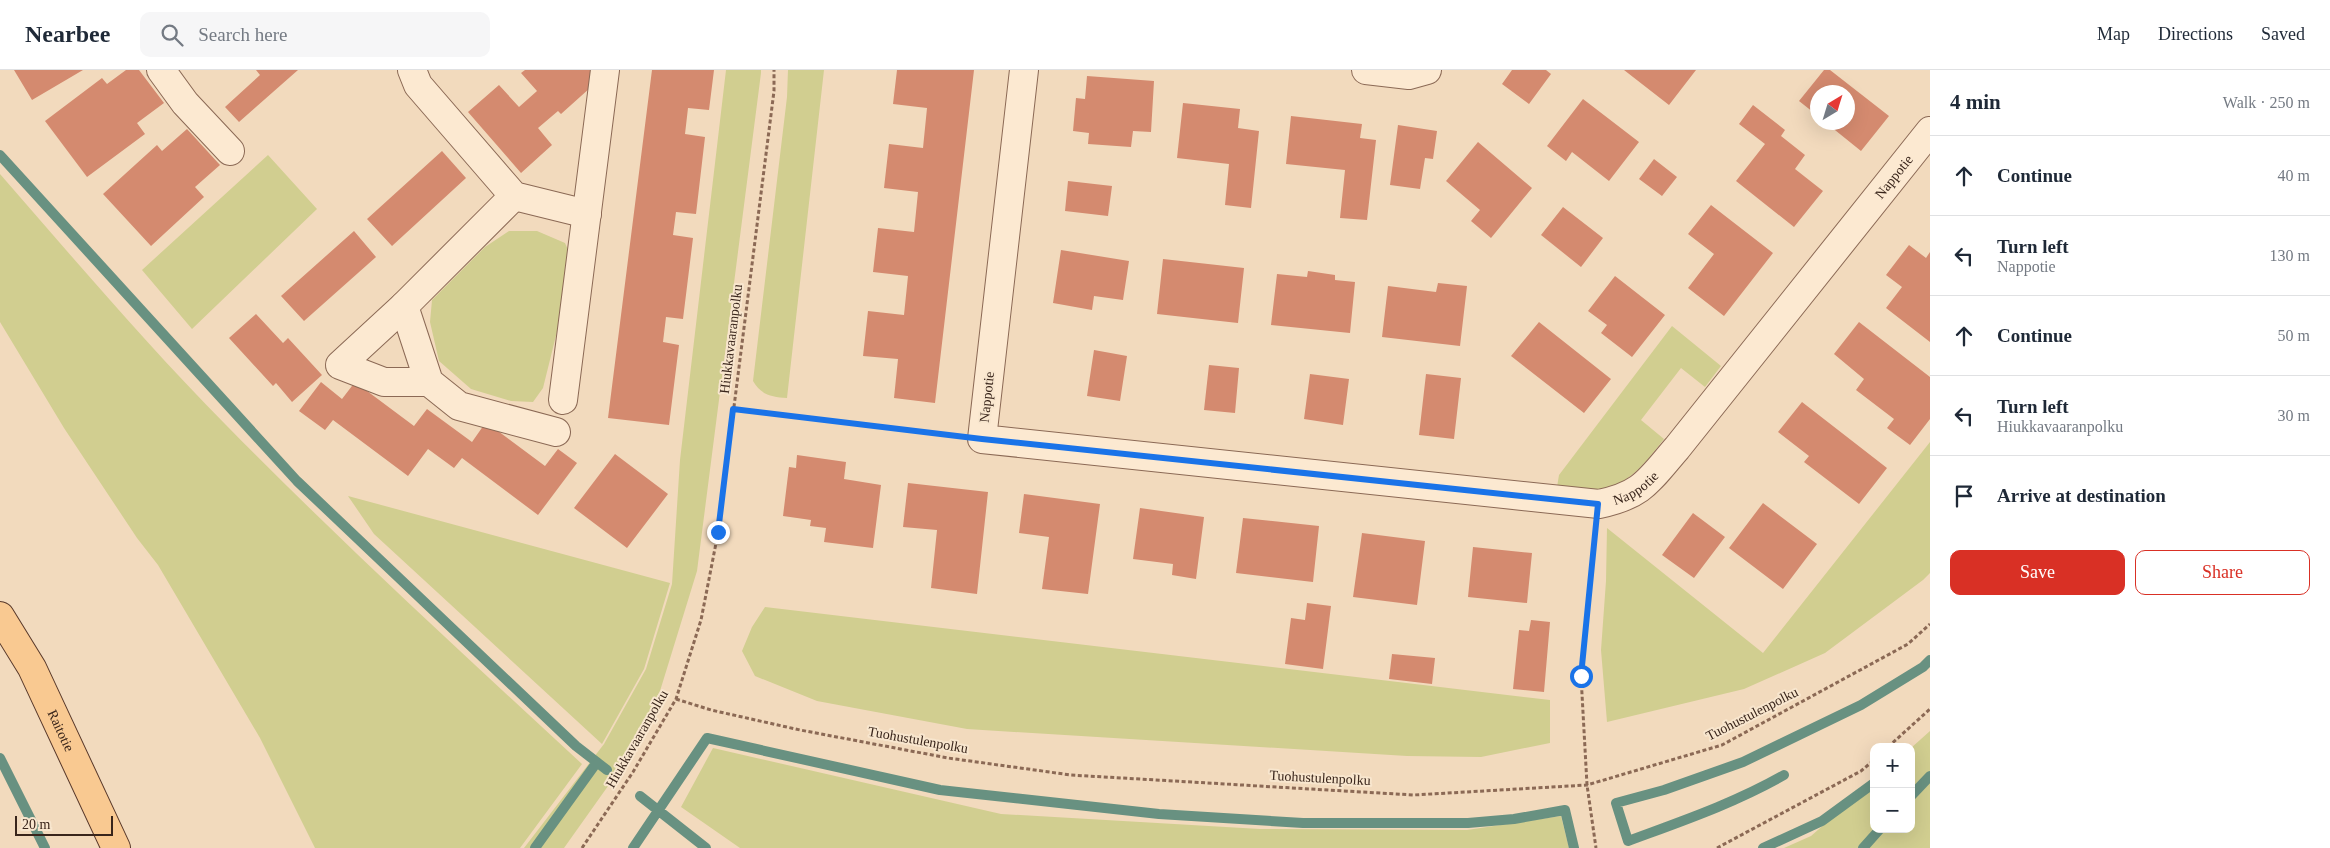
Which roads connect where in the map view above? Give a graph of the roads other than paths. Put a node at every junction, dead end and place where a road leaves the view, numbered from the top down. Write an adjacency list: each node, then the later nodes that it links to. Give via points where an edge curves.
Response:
1 (161, 70): 8 (street, via 185,103)
2 (412, 70): 9 (street, via 418,85)
3 (605, 70): 10 (street)
4 (1024, 70): 7 (street, Nappotie, via 982,439 1598,504 1621,500 1642,489)
5 (1366, 70): 6 (street, via 1409,75)
6 (1427, 70)
7 (1930, 131)
8 (230, 150)
9 (514, 196): 10 (street); 11 (street)
10 (586, 214): 13 (street)
11 (404, 306): 12 (street); 12 (street, via 340,365 384,382)
12 (429, 382): 14 (street, via 459,406)
13 (562, 400)
14 (556, 432)
15 (0, 616): 16 (main road, Raitotie, via 32,668)
16 (116, 848)

